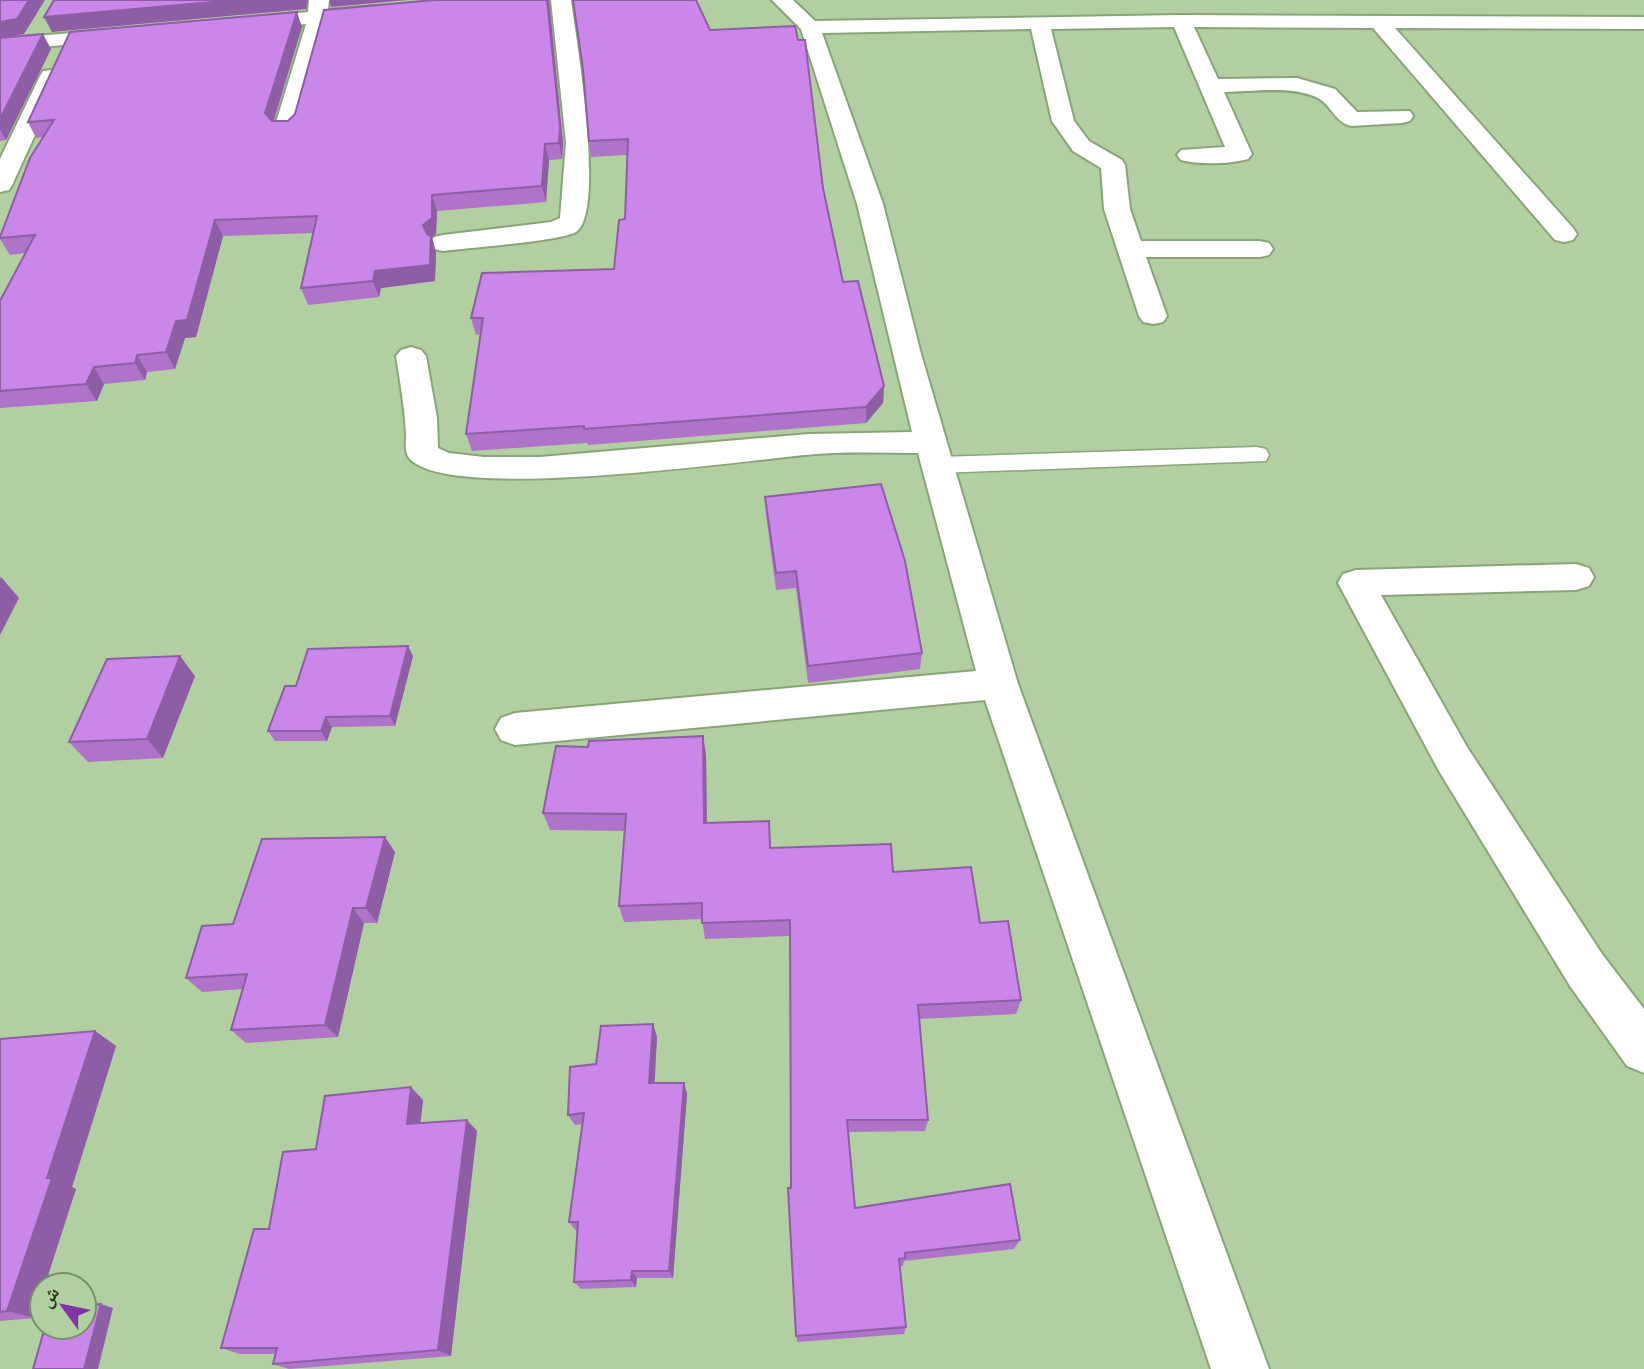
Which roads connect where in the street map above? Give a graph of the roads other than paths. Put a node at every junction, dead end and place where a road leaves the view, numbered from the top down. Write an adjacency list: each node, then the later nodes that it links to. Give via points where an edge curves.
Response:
1 (561, 0): 23 (street, via 578,143 573,220 551,230)
2 (782, 0): 12 (street)
3 (1608, 0): 9 (street)
4 (318, 9): 5 (street); 11 (street); 19 (street)
5 (393, 10)
6 (1382, 10): 8 (street); 9 (street, via 1411,21); 22 (street)
7 (45, 21): 15 (street)
8 (1181, 21): 10 (street); 17 (street)
9 (1641, 22)
10 (1040, 24): 12 (street, via 910,17); 24 (street, via 1063,121 1081,146 1113,165 1117,209)
11 (230, 26)
12 (810, 27): 28 (street, via 870,204)
13 (137, 34): 14 (street)
14 (68, 40): 15 (street); 21 (street)
15 (33, 42): 16 (street)
16 (0, 45)
17 (1211, 86): 18 (street, via 1297,85 1327,94 1350,119); 20 (street, via 1240,155)
18 (1402, 116)
19 (286, 129)
20 (1189, 155)
21 (0, 185)
22 (1564, 234)
23 (443, 243)
24 (1130, 248): 25 (street); 26 (street)
25 (1259, 249)
26 (1153, 316)
27 (411, 356): 28 (street, via 422,453 431,462 526,469 810,444)
28 (934, 454): 29 (lane); 31 (street)
29 (1257, 455)
30 (1576, 577): 33 (street, via 1356,583 1453,759 1586,970)
31 (999, 684): 32 (street); 34 (street)
32 (515, 729)
33 (1644, 1049)
34 (1240, 1369)

